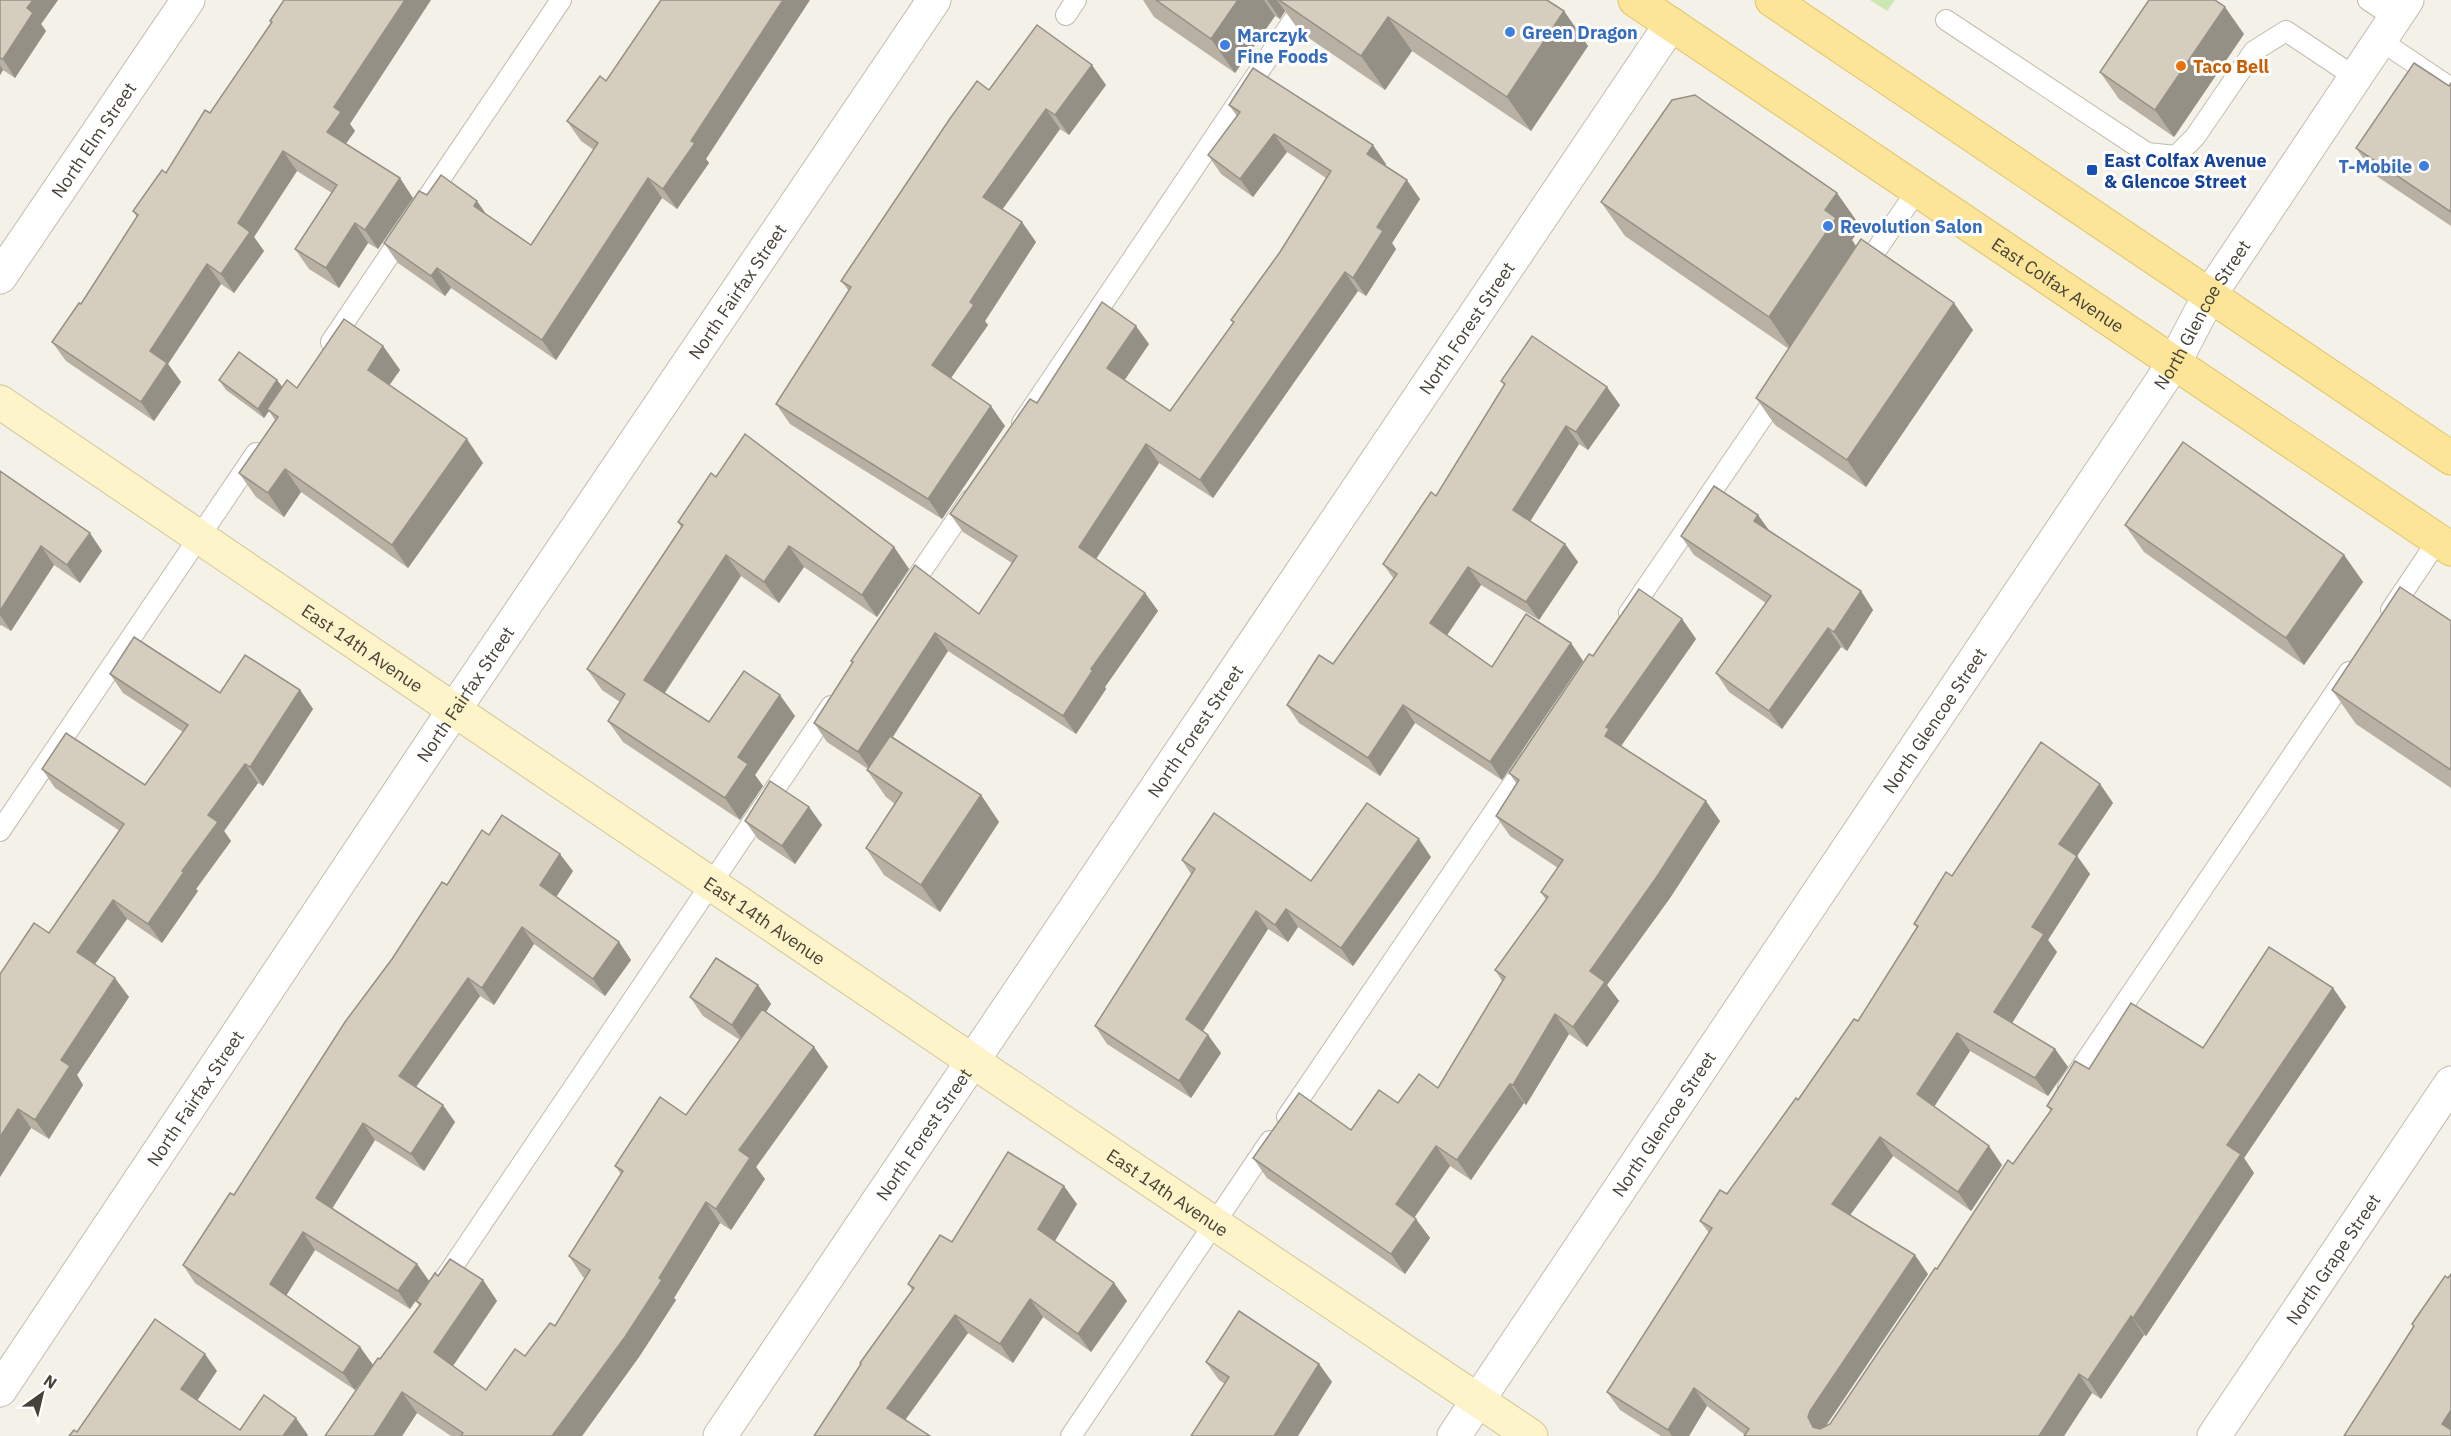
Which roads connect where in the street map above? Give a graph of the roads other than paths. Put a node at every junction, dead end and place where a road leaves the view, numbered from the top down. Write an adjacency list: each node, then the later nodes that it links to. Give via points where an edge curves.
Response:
1 (188, 0): 14 (street, North Elm Street)
2 (561, 0): 17 (lane)
3 (933, 0): 32 (street, North Fairfax Street)
4 (1307, 0): 21 (lane)
5 (1635, 0): 10 (main road, East Colfax Avenue)
6 (1772, 0): 16 (main road)
7 (2368, 0): 8 (lane)
8 (2394, 19): 11 (street, North Glencoe Street); 12 (lane)
9 (1946, 20): 11 (lane, via 2147,153 2175,156 2195,137 2254,51 2286,31)
10 (1671, 24): 13 (main road, East Colfax Avenue); 36 (street, North Forest Street)
11 (2355, 77): 16 (street, North Glencoe Street)
12 (2451, 88)
13 (1918, 189): 15 (lane); 18 (main road, East Colfax Avenue)
14 (0, 278)
15 (1854, 283)
16 (2209, 296): 18 (street, North Glencoe Street); 23 (main road)
17 (320, 358)
18 (2174, 363): 26 (main road, East Colfax Avenue); 42 (street, North Glencoe Street)
19 (1789, 378): 28 (lane)
20 (0, 402): 25 (main road, East 14th Avenue)
21 (1012, 437)
22 (266, 438): 25 (lane)
23 (2451, 458)
24 (979, 486): 27 (lane)
25 (199, 537): 32 (main road, East 14th Avenue); 34 (lane)
26 (2444, 545): 29 (lane)
27 (898, 606)
28 (1618, 629)
29 (2377, 630)
30 (2357, 660): 38 (lane)
31 (838, 695): 35 (lane)
32 (454, 710): 35 (main road, East 14th Avenue); 41 (street, North Fairfax Street)
33 (1544, 738): 39 (lane)
34 (0, 831)
35 (711, 883): 36 (main road, East 14th Avenue); 40 (lane)
36 (971, 1060): 39 (main road, East 14th Avenue); 43 (street, North Forest Street)
37 (2451, 1083): 47 (street, North Grape Street)
38 (2056, 1105)
39 (1214, 1224): 42 (main road, East 14th Avenue); 44 (lane)
40 (432, 1298)
41 (0, 1390)
42 (1478, 1400): 45 (street, North Glencoe Street); 46 (main road, East 14th Avenue)
43 (720, 1436)
44 (1071, 1436)
45 (1454, 1436)
46 (1531, 1436)
47 (2214, 1436)

